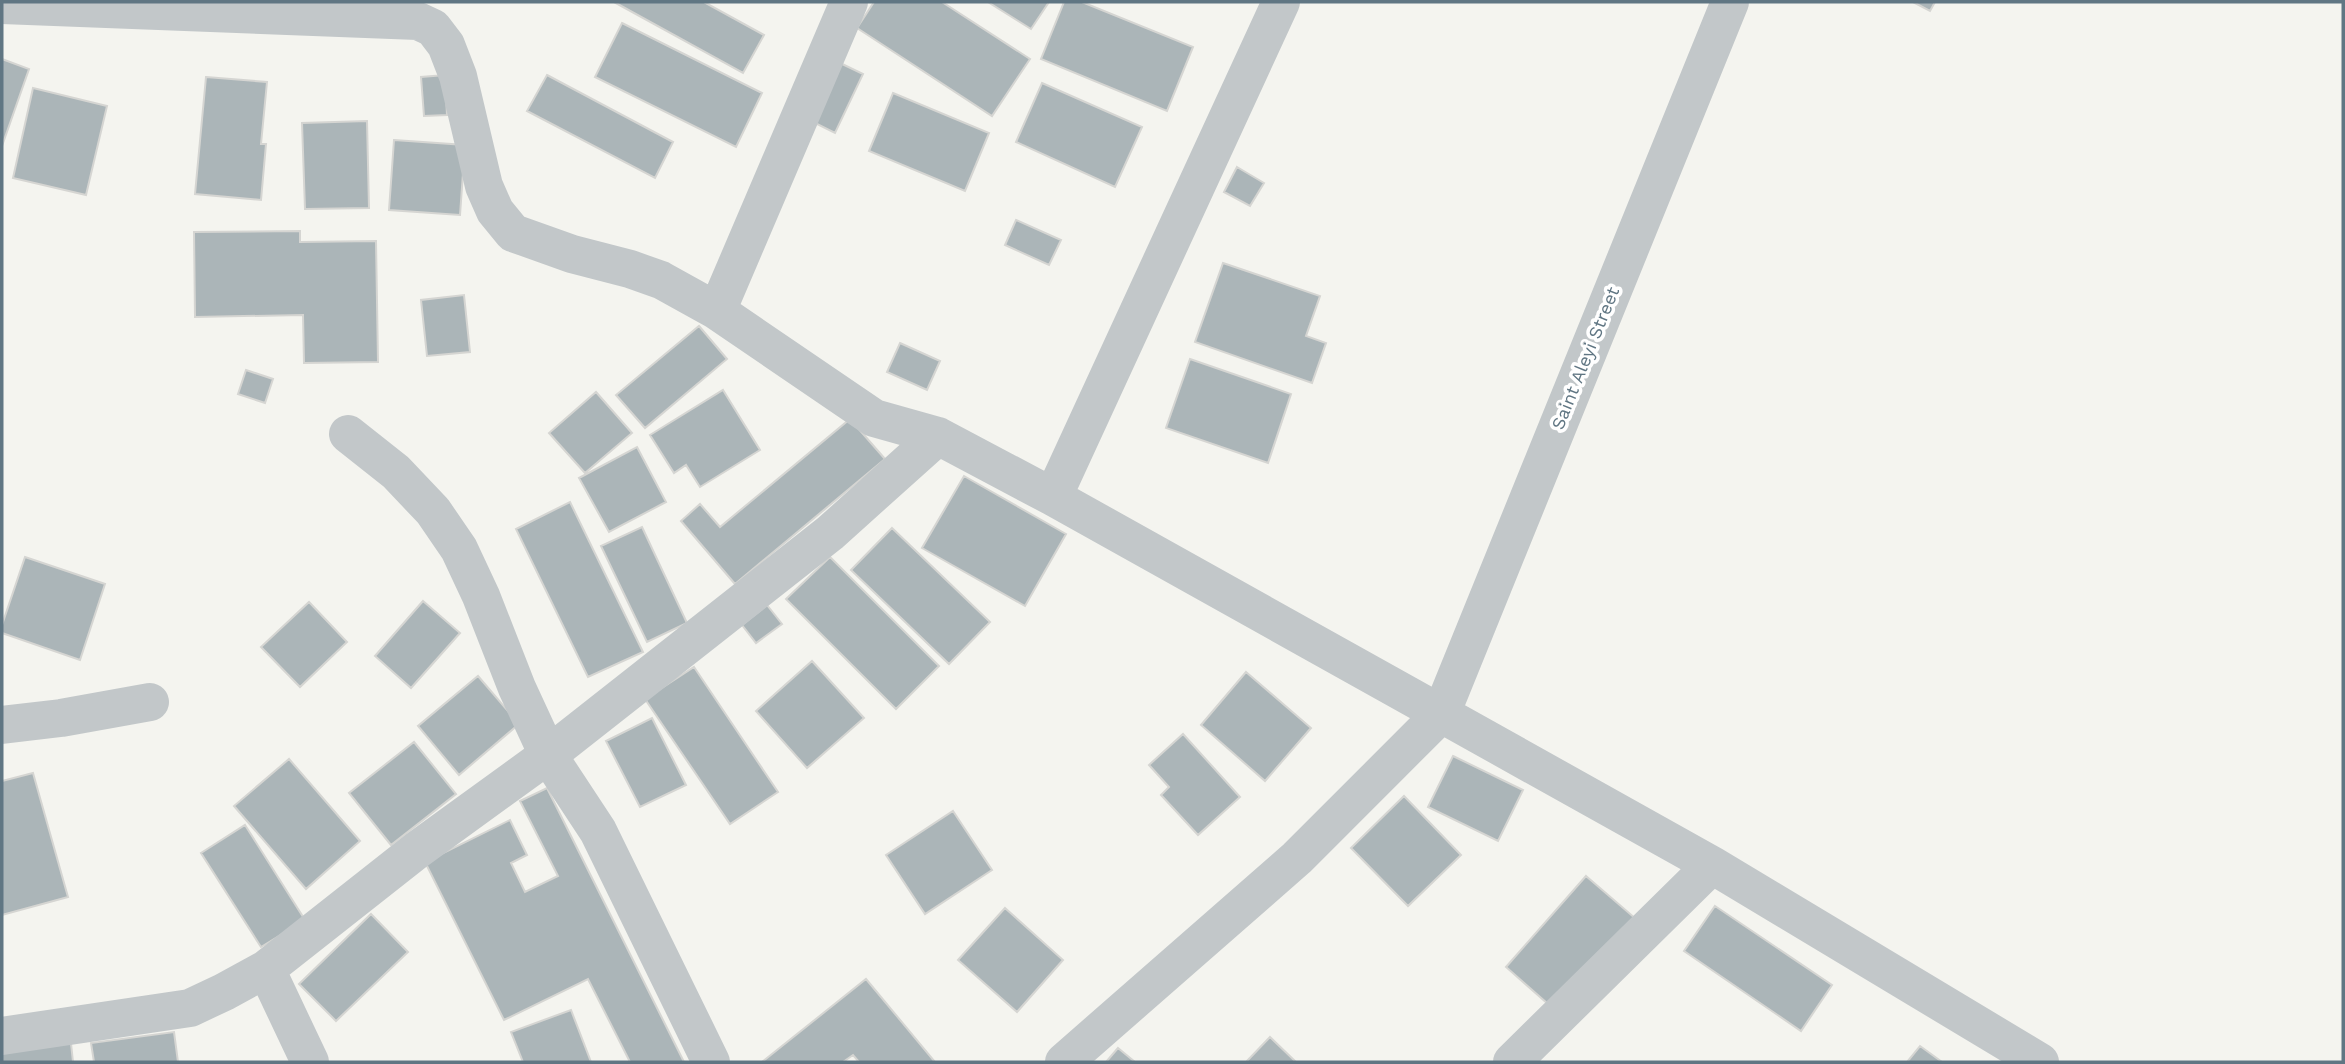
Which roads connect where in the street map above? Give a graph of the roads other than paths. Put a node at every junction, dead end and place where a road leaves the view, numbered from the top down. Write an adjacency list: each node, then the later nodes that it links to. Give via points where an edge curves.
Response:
1 (849, 2): 7 (street)
2 (1281, 2): 10 (street)
3 (1730, 2): 12 (street, Saint Aleyi Street)
4 (2, 5): 5 (street)
5 (242, 9): 6 (street, via 418,21)
6 (438, 15): 7 (street, via 484,186 495,211 513,233 630,269)
7 (717, 310): 9 (street, via 874,418)
8 (348, 434): 14 (street, via 396,472 433,511 459,549)
9 (938, 436): 10 (street); 14 (street, via 830,533)
10 (1053, 498): 12 (street)
11 (150, 702): 13 (street)
12 (1441, 714): 15 (street); 20 (street, via 1297,858)
13 (2, 725)
14 (548, 755): 16 (street, via 417,850); 19 (street, via 598,831)
15 (1712, 865): 21 (street); 22 (street)
16 (266, 969): 17 (street, via 190,1007); 18 (street)
17 (2, 1036)
18 (310, 1062)
19 (711, 1062)
20 (1064, 1062)
21 (1512, 1062)
22 (2039, 1062)

